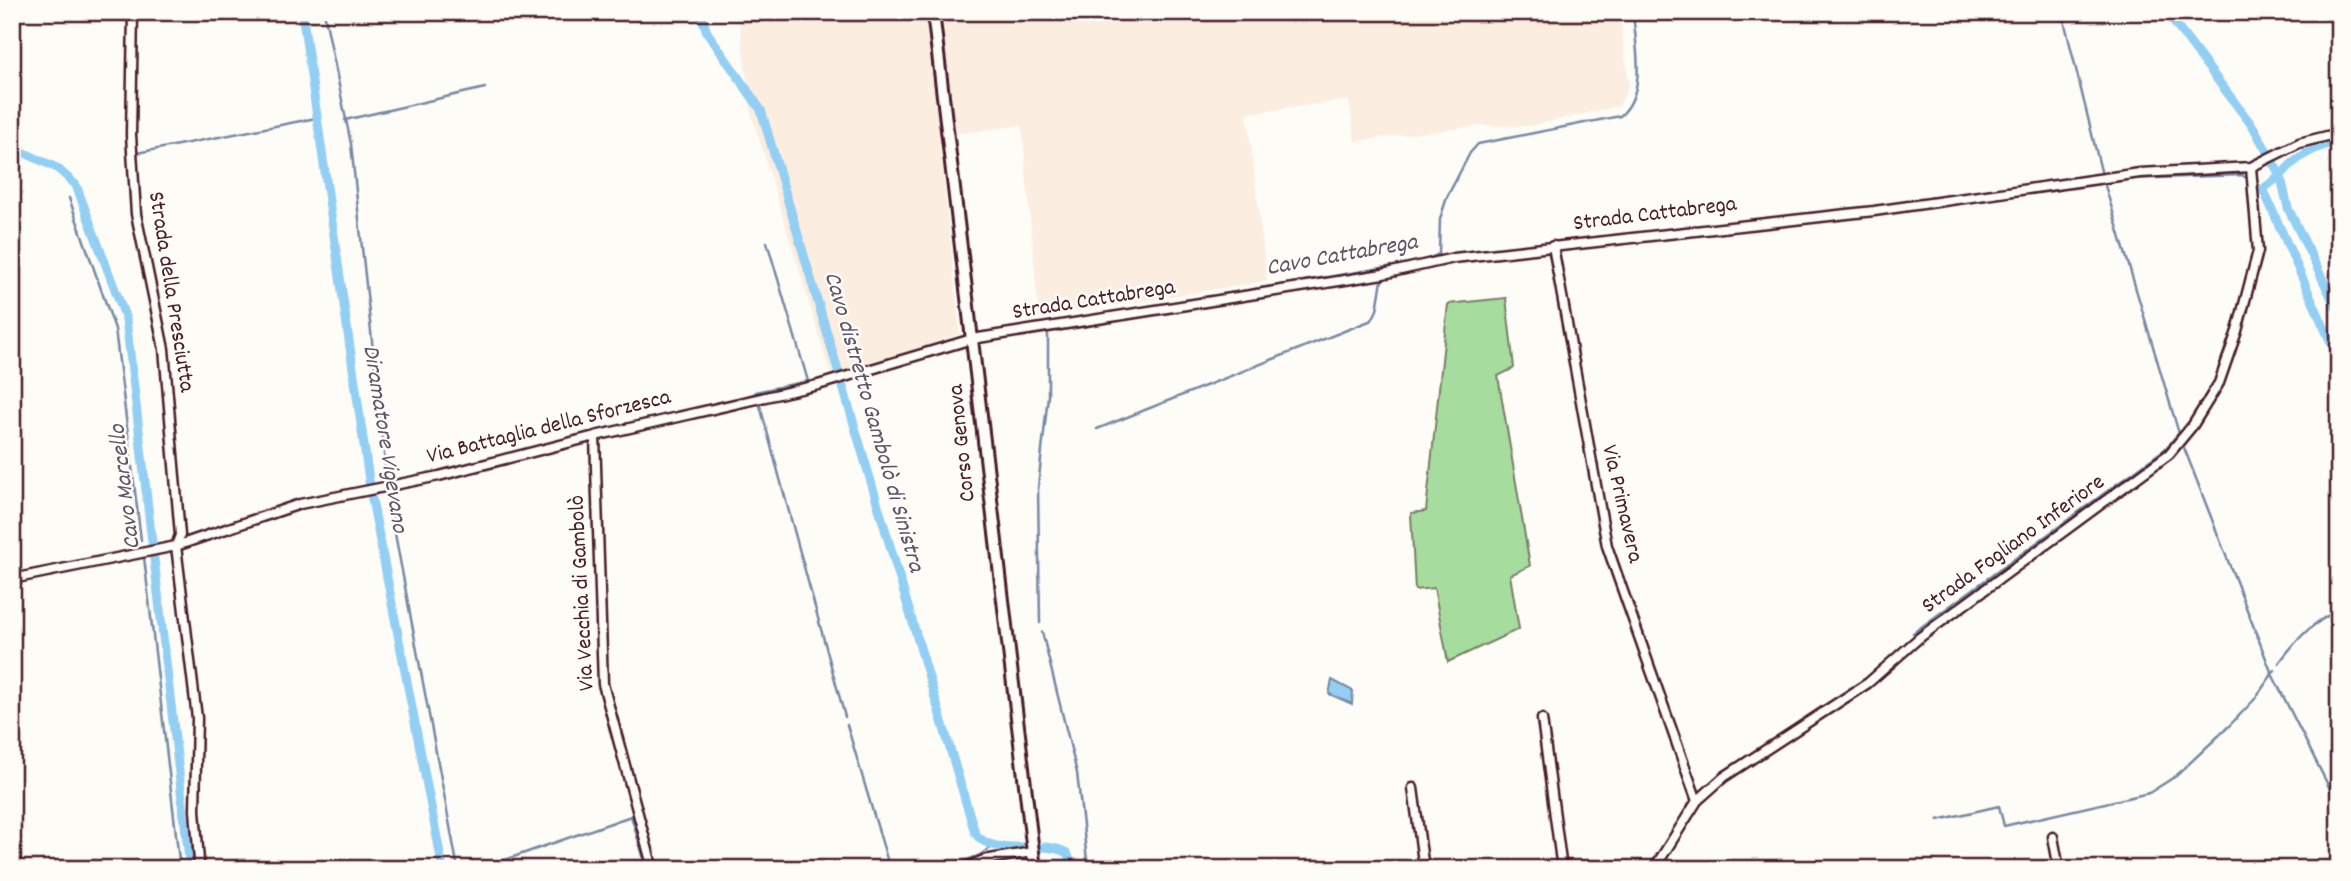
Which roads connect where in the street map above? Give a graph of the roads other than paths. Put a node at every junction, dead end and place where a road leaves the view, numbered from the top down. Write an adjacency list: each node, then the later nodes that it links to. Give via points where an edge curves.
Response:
1 (133, 12): 8 (street, Strada della Presciutta, via 131,146 136,214 164,349 180,535)
2 (933, 12): 6 (main road, Corso Genova)
3 (2339, 133): 4 (street, Strada Cattabrega, via 2300,143)
4 (2251, 167): 5 (street, Strada Cattabrega, via 2140,173 1874,211); 12 (street, Strada Fogliano Inferiore, via 2258,251 2237,331 2219,383 2169,454 1919,638 1868,683 1724,777)
5 (1553, 246): 6 (street, Strada Cattabrega, via 1454,258 1383,274); 12 (street, Via Primavera, via 1607,546)
6 (972, 339): 7 (street, Via Battaglia della Sforzesca, via 841,380); 14 (main road, Corso Genova)
7 (595, 436): 8 (street, Via Battaglia della Sforzesca, via 300,504); 16 (street, Via Vecchia di Gambolò, via 603,684)
8 (176, 546): 9 (street, Via Battaglia della Sforzesca); 15 (street, Strada della Presciutta, via 197,718)
9 (12, 579)
10 (1542, 719): 20 (street)
11 (1413, 788): 19 (street)
12 (1697, 802): 21 (street, Strada Fogliano Inferiore)
13 (2053, 837): 22 (street)
14 (1032, 851): 17 (street, via 984,859); 18 (main road, Corso Genova)
15 (196, 869)
16 (653, 869)
17 (961, 869)
18 (1035, 869)
19 (1424, 869)
20 (1562, 869)
21 (1654, 869)
22 (2059, 869)

